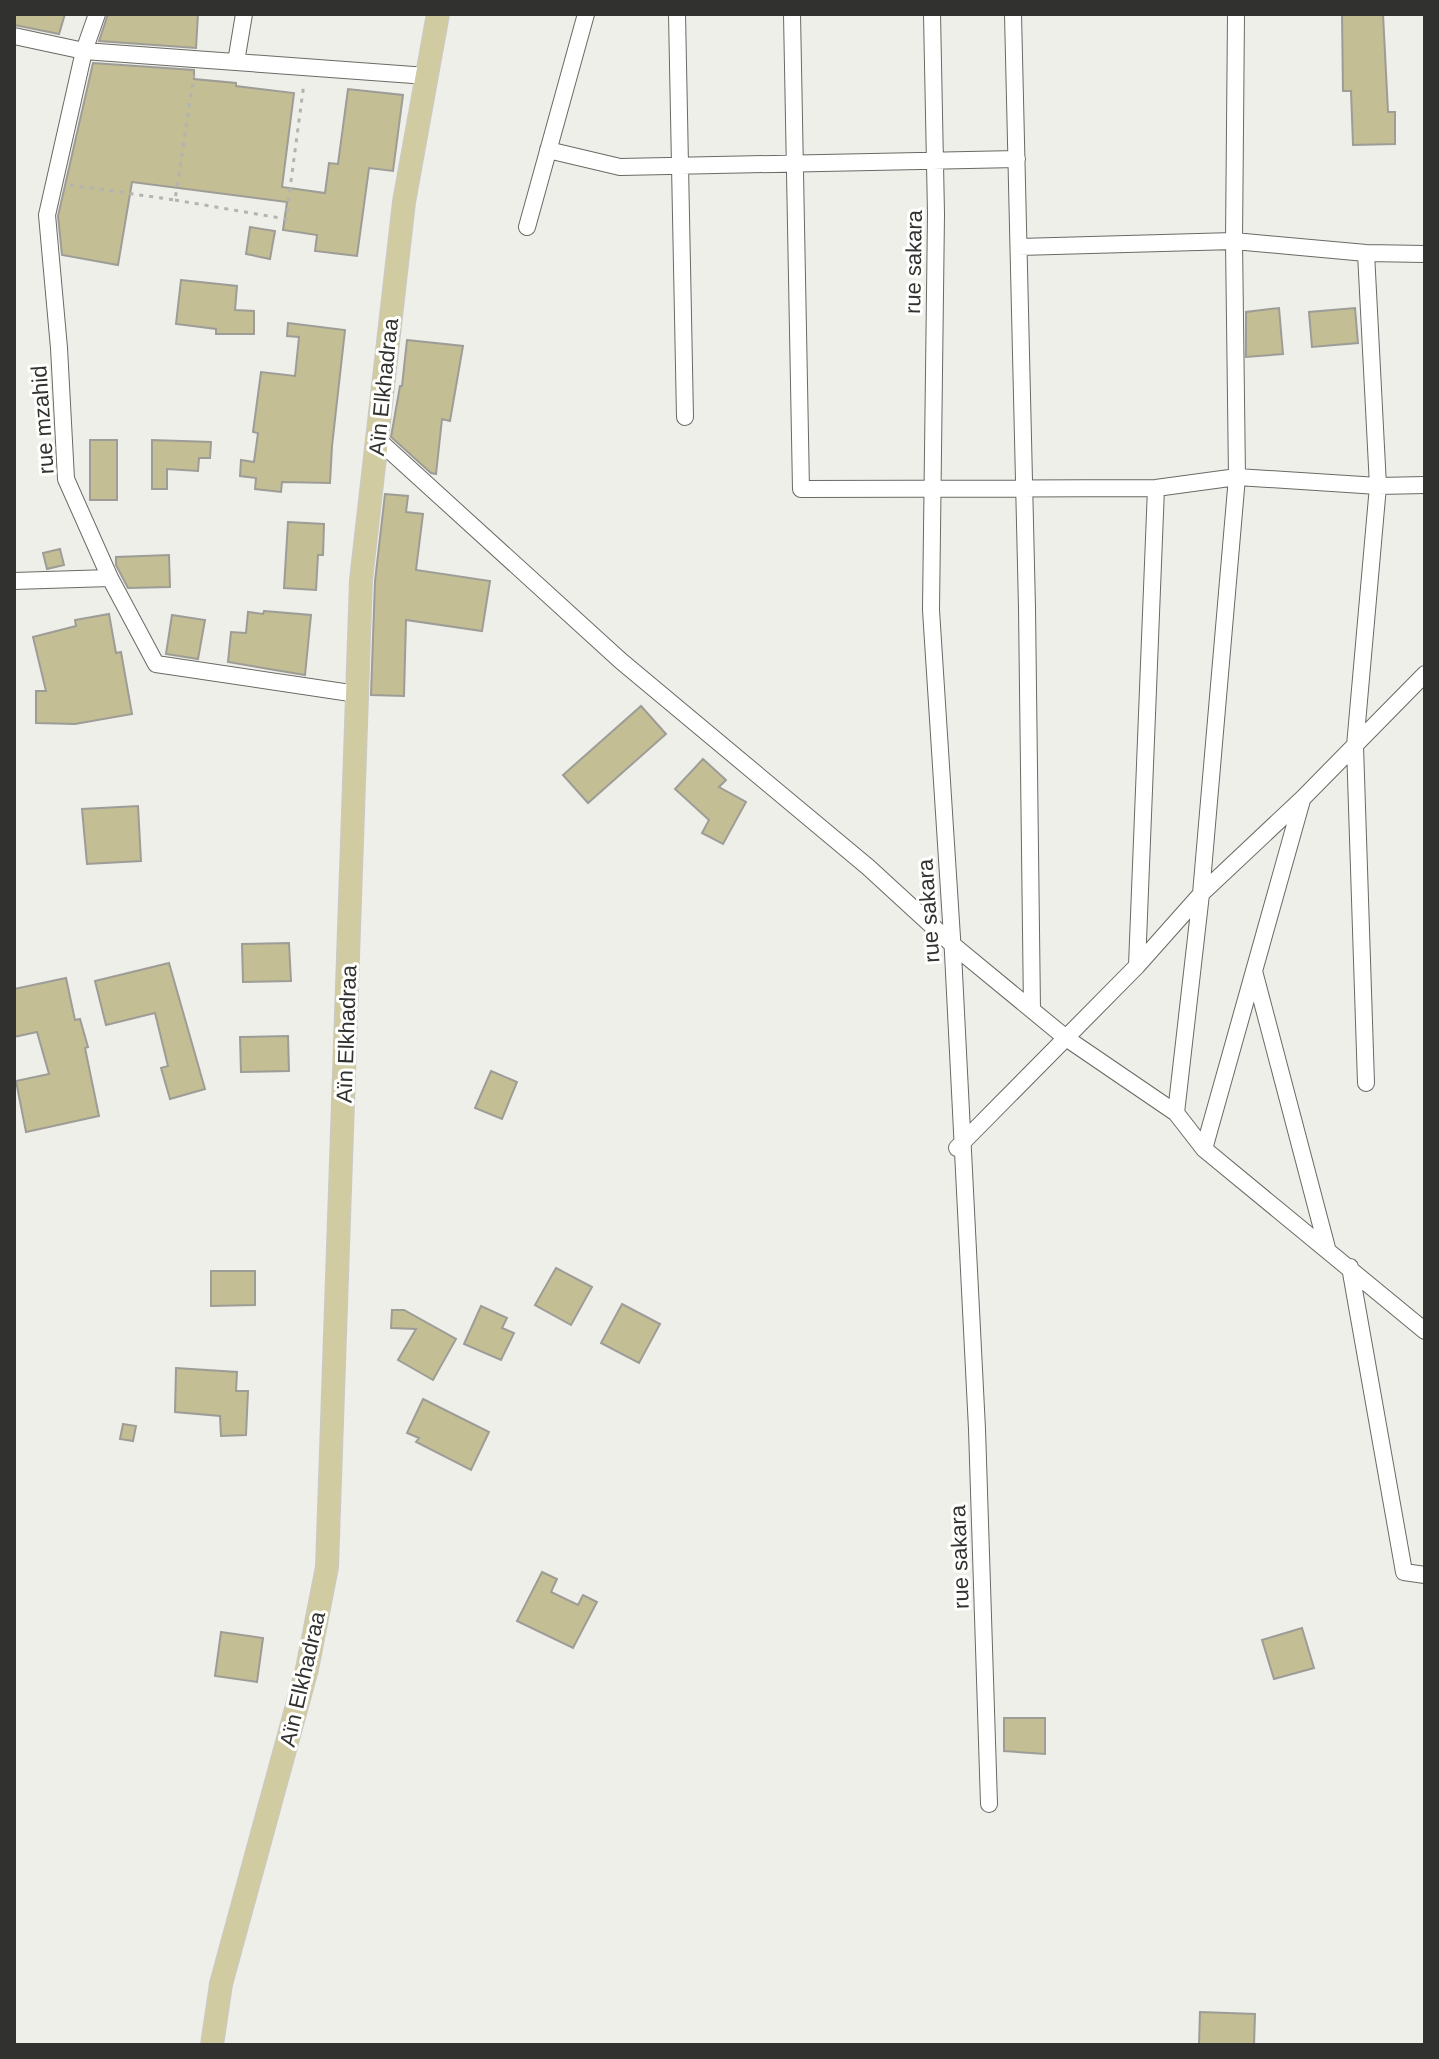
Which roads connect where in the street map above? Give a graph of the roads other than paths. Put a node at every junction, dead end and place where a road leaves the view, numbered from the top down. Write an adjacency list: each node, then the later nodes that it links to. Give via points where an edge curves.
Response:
1 (97, 14): 11 (street, rue mzahid)
2 (244, 14): 12 (street)
3 (438, 14): 13 (main road, Aïn Elkhadraa)
4 (586, 14): 14 (street)
5 (677, 14): 18 (street)
6 (792, 14): 17 (street)
7 (932, 14): 16 (street, rue sakara)
8 (1013, 14): 15 (street)
9 (1236, 14): 20 (street)
10 (14, 36): 11 (street)
11 (84, 51): 12 (street); 32 (street, rue mzahid, via 47,215 66,479)
12 (236, 62): 13 (street)
13 (427, 76): 25 (main road, Aïn Elkhadraa, via 404,202)
14 (548, 150): 18 (street, via 620,167); 19 (street)
15 (1017, 159): 16 (street); 21 (street)
16 (935, 161): 17 (street); 30 (street, rue sakara)
17 (795, 163): 18 (street); 30 (street, via 801,489)
18 (680, 166): 24 (street)
19 (527, 227)
20 (1234, 241): 21 (street); 22 (street); 26 (street)
21 (1019, 247): 31 (street)
22 (1366, 253): 23 (street); 28 (street)
23 (1425, 254)
24 (685, 417)
25 (377, 439): 35 (main road, Aïn Elkhadraa, via 361,580); 39 (street, via 621,661 868,867)
26 (1237, 477): 28 (street); 29 (street); 38 (street)
27 (1425, 485): 28 (street)
28 (1378, 486): 36 (street)
29 (1156, 488): 31 (street); 40 (street)
30 (932, 489): 31 (street); 39 (street, rue sakara, via 931,610)
31 (1024, 489): 42 (street)
32 (110, 578): 33 (street); 35 (street, rue mzahid, via 156,664)
33 (14, 581)
34 (1425, 674): 36 (street)
35 (357, 694): 53 (main road, Aïn Elkhadraa, via 327,1567 307,1669 221,1984)
36 (1355, 746): 37 (street); 44 (street)
37 (1303, 798): 38 (street); 41 (street)
38 (1201, 894): 40 (street); 45 (street)
39 (953, 945): 42 (street); 46 (street, rue sakara)
40 (1137, 966): 43 (street)
41 (1254, 970): 47 (street); 48 (street)
42 (1032, 1010): 43 (street)
43 (1066, 1038): 45 (street); 46 (street)
44 (1366, 1083)
45 (1176, 1113): 47 (street)
46 (956, 1149): 52 (street, rue sakara, via 977,1429)
47 (1204, 1149): 48 (street)
48 (1327, 1248): 49 (street)
49 (1350, 1267): 50 (street); 51 (street, via 1404,1572)
50 (1425, 1331)
51 (1425, 1575)
52 (989, 1804)
53 (212, 2045)

